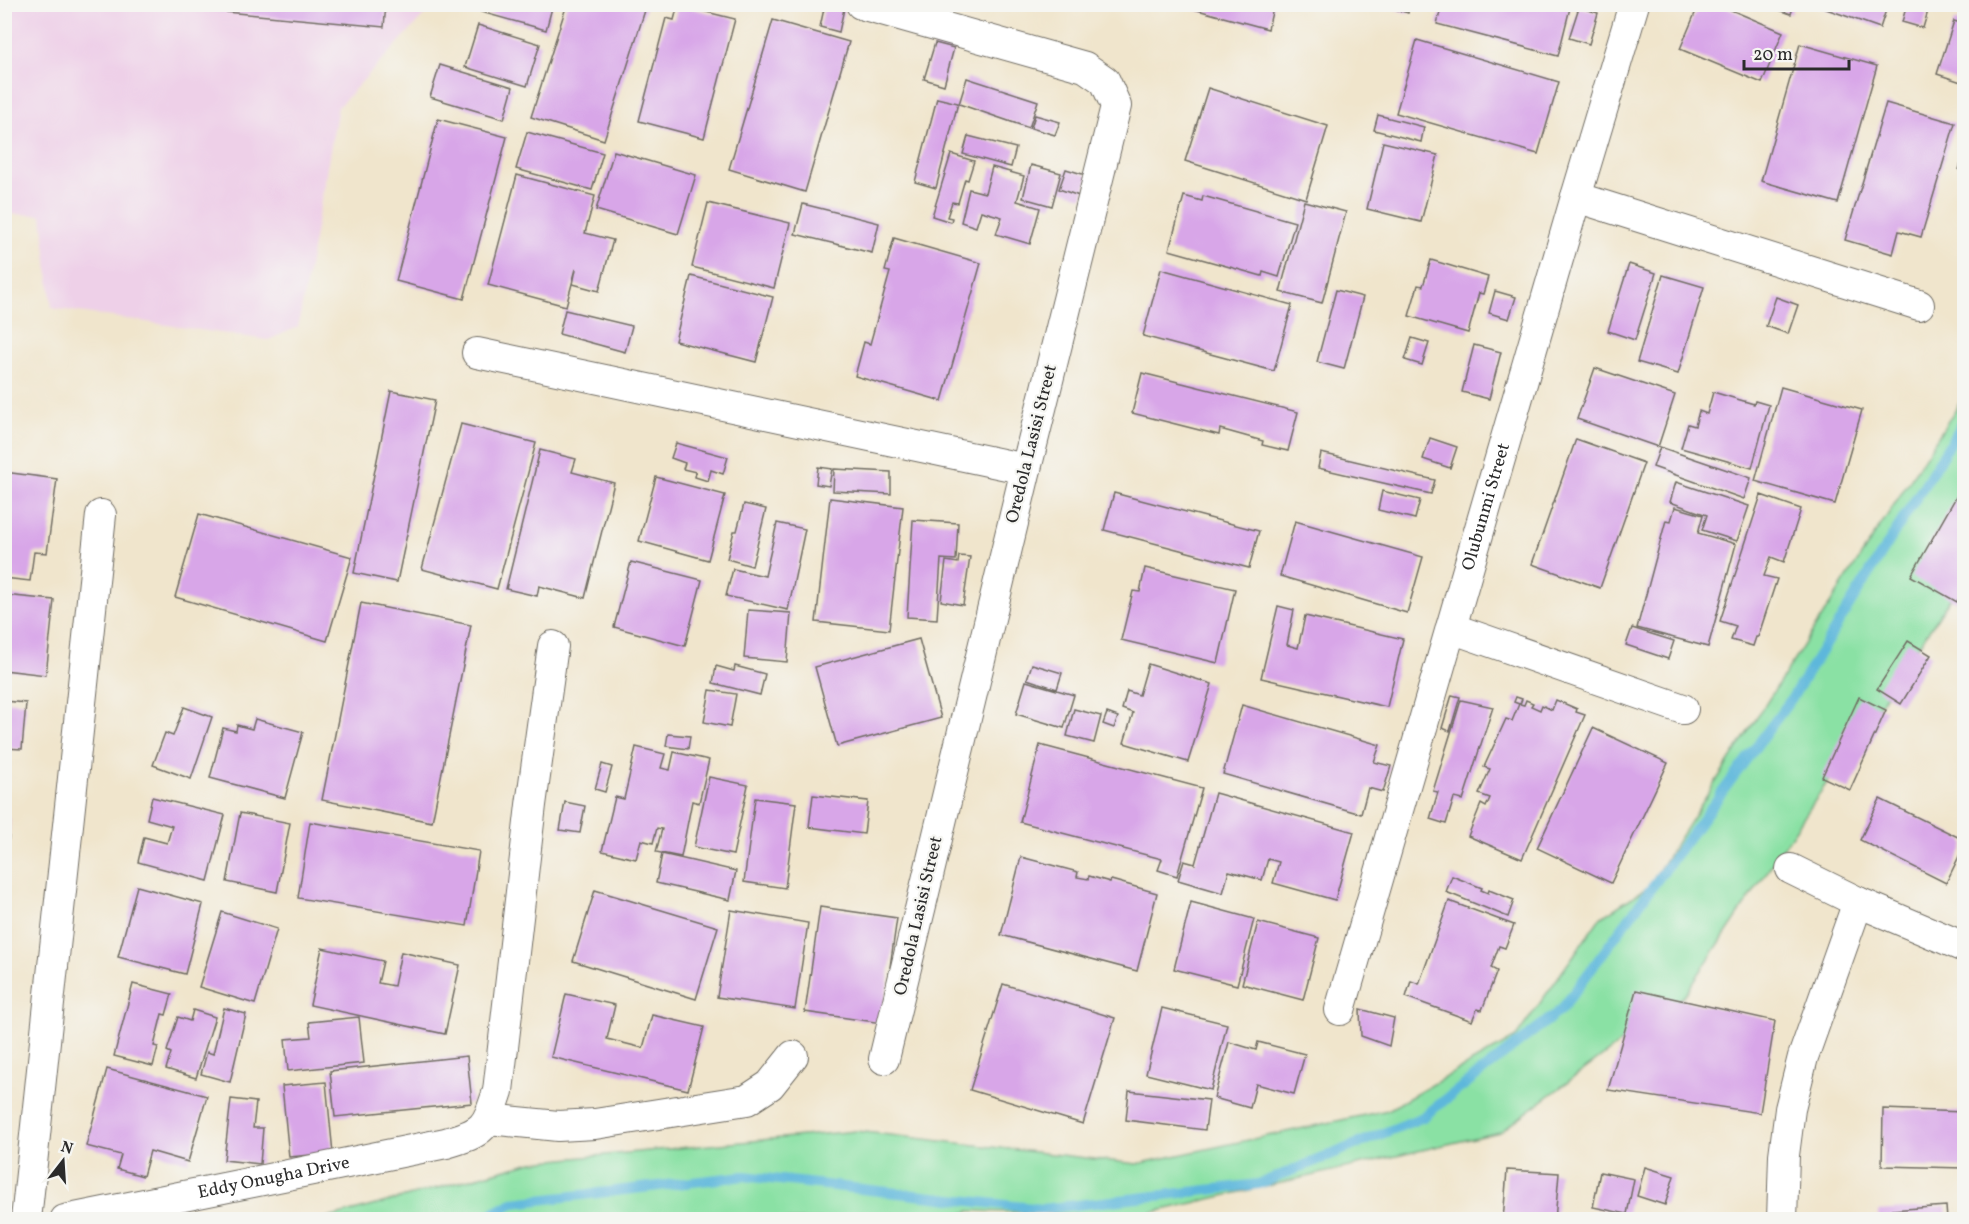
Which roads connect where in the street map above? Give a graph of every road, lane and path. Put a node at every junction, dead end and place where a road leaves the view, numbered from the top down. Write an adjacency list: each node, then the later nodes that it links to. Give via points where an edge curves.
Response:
1 (861, 4): 6 (street, Oredola Lasisi Street, via 1085,67 1105,81 1116,106)
2 (1634, 4): 3 (street, Olubunmi Street)
3 (1576, 197): 4 (street); 8 (street, Olubunmi Street)
4 (1919, 305)
5 (477, 353): 6 (street)
6 (1026, 469): 16 (street, Oredola Lasisi Street)
7 (100, 515): 18 (street)
8 (1451, 628): 10 (street); 14 (street, Olubunmi Street)
9 (553, 646): 17 (street, via 498,1091)
10 (1683, 709)
11 (1791, 869): 12 (street)
12 (1858, 902): 13 (street); 20 (street, via 1803,1057 1790,1109)
13 (1965, 947)
14 (1340, 1010)
15 (793, 1056): 17 (street, via 770,1085 747,1100 595,1124 558,1126)
16 (885, 1059)
17 (489, 1119): 19 (street, Eddy Onugha Drive, via 474,1135 446,1143)
18 (26, 1220)
19 (65, 1220)
20 (1782, 1220)

